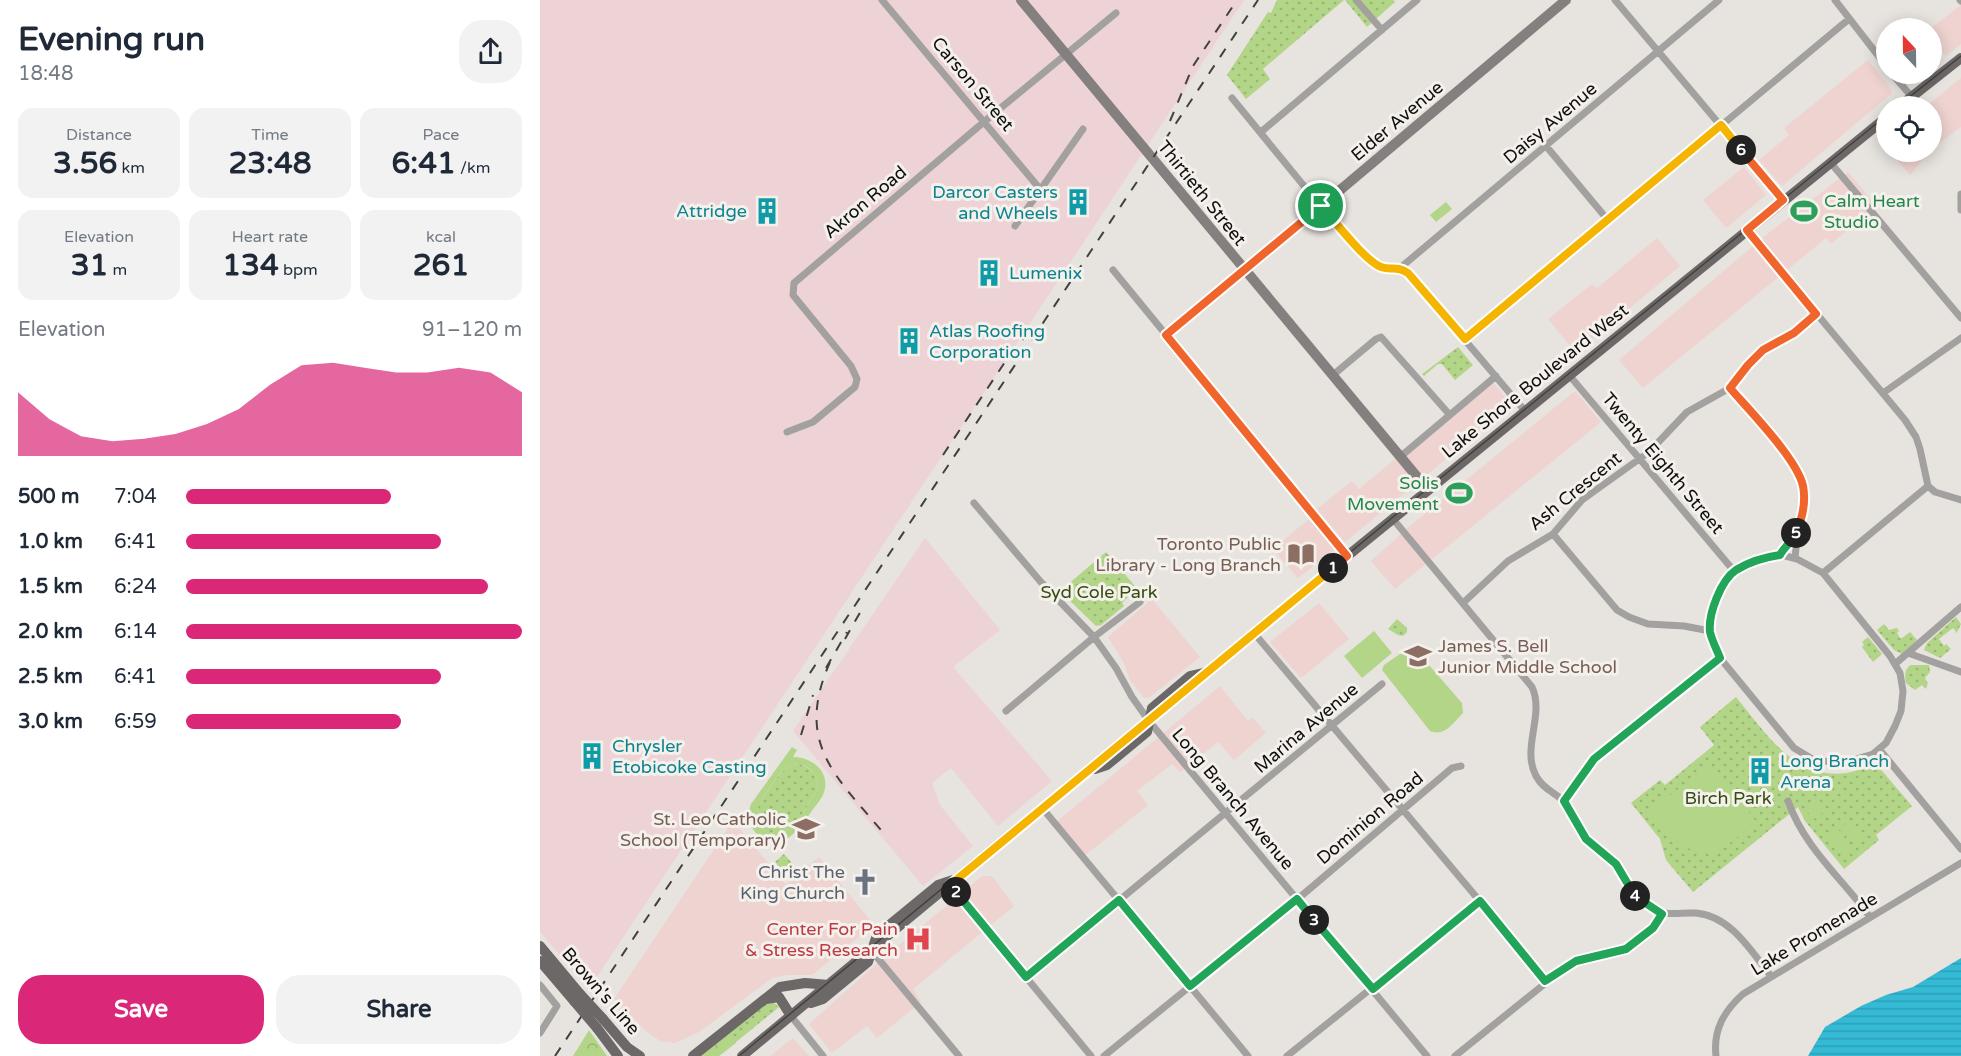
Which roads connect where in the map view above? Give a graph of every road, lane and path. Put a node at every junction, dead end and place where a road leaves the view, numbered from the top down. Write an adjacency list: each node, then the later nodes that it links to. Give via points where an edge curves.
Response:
1 (882, 0): 20 (street, Carson Street)
2 (1021, 0): 14 (street, Thirtieth Street)
3 (1356, 0): 11 (street)
4 (1417, 0): 11 (street)
5 (1566, 0): 30 (street, Elder Avenue)
6 (1615, 0): 12 (street)
7 (1719, 0): 12 (street, Daisy Avenue)
8 (1834, 0): 10 (street)
9 (1116, 13): 14 (street, Akron Road)
10 (1850, 19): 13 (street); 21 (street)
11 (1382, 30): 24 (street)
12 (1658, 51): 21 (street); 25 (street, Daisy Avenue)
13 (1876, 52)
14 (1067, 54): 20 (street, Akron Road); 37 (street, Thirtieth Street)
15 (1961, 58): 18 (main road)
16 (1901, 84): 17 (street)
17 (1911, 96)
18 (1913, 96)
19 (1232, 99): 24 (street)
20 (985, 121): 27 (street, Carson Street); 50 (street, Akron Road, via 794,283 793,295 851,366 857,380 855,387 813,422)
21 (1721, 125): 29 (street); 32 (street)
22 (1876, 126): 26 (main road, Lake Shore Boulevard West)
23 (1083, 129): 27 (street)
24 (1261, 132): 30 (street)
25 (1546, 146): 32 (street); 35 (street, Daisy Avenue)
26 (1830, 162): 29 (main road, Lake Shore Boulevard West); 39 (street)
27 (1040, 189): 33 (street)
28 (1961, 194): 31 (street)
29 (1783, 200): 34 (main road, Lake Shore Boulevard West)
30 (1321, 206): 35 (street, via 1369,258 1381,267); 37 (street, Elder Avenue)
31 (1961, 210)
32 (1607, 219): 42 (street)
33 (1015, 226)
34 (1747, 230): 38 (street); 44 (main road, Lake Shore Boulevard West)
35 (1400, 268): 42 (street)
36 (1113, 270): 40 (street)
37 (1245, 270): 40 (street, Elder Avenue); 43 (street, Thirtieth Street)
38 (1816, 314): 46 (street, Ash Crescent, via 1794,333 1763,350); 47 (street)
39 (1961, 318)
40 (1166, 335): 61 (street)
41 (1961, 338): 47 (street)
42 (1465, 339): 45 (street)
43 (1333, 375): 49 (street, via 1381,337); 51 (street, Thirtieth Street)
44 (1569, 375): 48 (main road, Lake Shore Boulevard West); 52 (street, Twenty Eighth Street)
45 (1496, 376): 48 (street); 49 (street)
46 (1730, 388): 52 (street, Ash Crescent, via 1687,412); 59 (street, via 1780,448 1803,485 1801,516)
47 (1883, 393): 53 (street, via 1916,437)
48 (1525, 411): 54 (main road, Lake Shore Boulevard West)
49 (1449, 414): 51 (street)
50 (788, 432)
51 (1400, 457): 54 (street, Thirtieth Street)
52 (1641, 458): 58 (street, Ash Crescent, via 1582,500); 63 (street, Twenty Eighth Street)
53 (1928, 486): 55 (street); 64 (street)
54 (1428, 490): 57 (main road, Lake Shore Boulevard West)
55 (1961, 500)
56 (974, 503): 70 (street, Long Branch Avenue, via 1040,582)
57 (1393, 519): 61 (main road, Lake Shore Boulevard West); 66 (street)
58 (1553, 534): 66 (street, Ash Crescent, via 1508,561); 68 (street, via 1617,610 1648,624)
59 (1793, 541): 60 (street); 62 (street)
60 (1780, 555): 62 (street); 63 (street)
61 (1347, 556): 69 (main road, Lake Shore Boulevard West)
62 (1795, 558): 64 (street)
63 (1734, 571): 68 (street, via 1715,600)
64 (1823, 573): 73 (street)
65 (1140, 602): 70 (street)
66 (1463, 603): 81 (street, via 1532,687 1537,699 1530,753 1533,769 1546,789)
67 (1961, 607): 71 (street)
68 (1710, 631): 72 (street)
69 (1254, 633): 77 (main road, Lake Shore Boulevard West, via 1206,673 1190,676 1152,708); 78 (street)
70 (1094, 637): 76 (street); 77 (street, Long Branch Avenue)
71 (1908, 653): 73 (street); 74 (street)
72 (1720, 658): 79 (street, via 1802,754 1818,760 1846,762); 81 (street, via 1594,759)
73 (1895, 664): 79 (street, via 1902,686 1901,711)
74 (1961, 672)
75 (1382, 684): 78 (street, Marina Avenue)
76 (1006, 711)
77 (1149, 721): 83 (main road, Lake Shore Boulevard West, via 1147,732 1107,765 1086,773); 85 (street, Long Branch Avenue)
78 (1333, 724): 84 (street); 85 (street, Marina Avenue)
79 (1880, 750): 86 (street)
80 (1461, 766): 84 (street, Dominion Road, via 1452,768)
81 (1564, 801): 92 (street, via 1586,839 1616,864 1633,894)
82 (1788, 801): 93 (street, via 1804,836)
83 (1043, 809): 88 (main road, Lake Shore Boulevard West); 90 (street)
84 (1402, 810): 89 (street, Dominion Road); 91 (street)
85 (1227, 813): 89 (street, Long Branch Avenue); 90 (street, Marina Avenue)
86 (1961, 849)
87 (1961, 863): 93 (street, Lake Promenade)
88 (954, 882): 95 (main road, Lake Shore Boulevard West, via 938,885 877,934); 98 (street)
89 (1297, 899): 102 (street, Dominion Road); 103 (street, Long Branch Avenue)
90 (1119, 900): 98 (street, Marina Avenue); 102 (street)
91 (1480, 901): 99 (street); 103 (street)
92 (1662, 914): 97 (street, via 1697,913 1721,921 1736,933); 99 (street, via 1653,928 1626,949 1576,961)
93 (1870, 917): 97 (street, Lake Promenade)
94 (540, 946): 104 (main road, Brown's Line)
95 (871, 950): 101 (main road, Lake Shore Boulevard West); 106 (main road, Lake Shore Boulevard West, via 868,962 823,999); 115 (street)
96 (540, 961): 104 (main road, Brown's Line)
97 (1771, 976): 122 (street, Lake Promenade, via 1743,994 1725,1014 1716,1035)
98 (1026, 977): 116 (street)
99 (1545, 981): 121 (street)
100 (540, 985): 109 (street, via 557,1006)
101 (829, 985): 105 (main road, via 786,985); 106 (main road, Lake Shore Boulevard West)
102 (1190, 986): 117 (street, Dominion Road); 118 (street)
103 (1373, 989): 119 (street); 120 (street, Long Branch Avenue)
104 (577, 998): 108 (main road, Brown's Line, bridge)
105 (759, 1003): 107 (main road, via 779,997); 112 (main road)
106 (803, 1006): 107 (main road, Lake Shore Boulevard West)
107 (791, 1016): 113 (main road, Lake Shore Boulevard West); 114 (street)
108 (600, 1024): 110 (main road, Brown's Line); 111 (main road, Brown's Line)
109 (540, 1033)
110 (618, 1056)
111 (640, 1056)
112 (693, 1056)
113 (742, 1056)
114 (823, 1056)
115 (959, 1056)
116 (1091, 1056)
117 (1104, 1056)
118 (1248, 1056)
119 (1287, 1056)
120 (1427, 1056)
121 (1455, 1056)
122 (1716, 1056)

